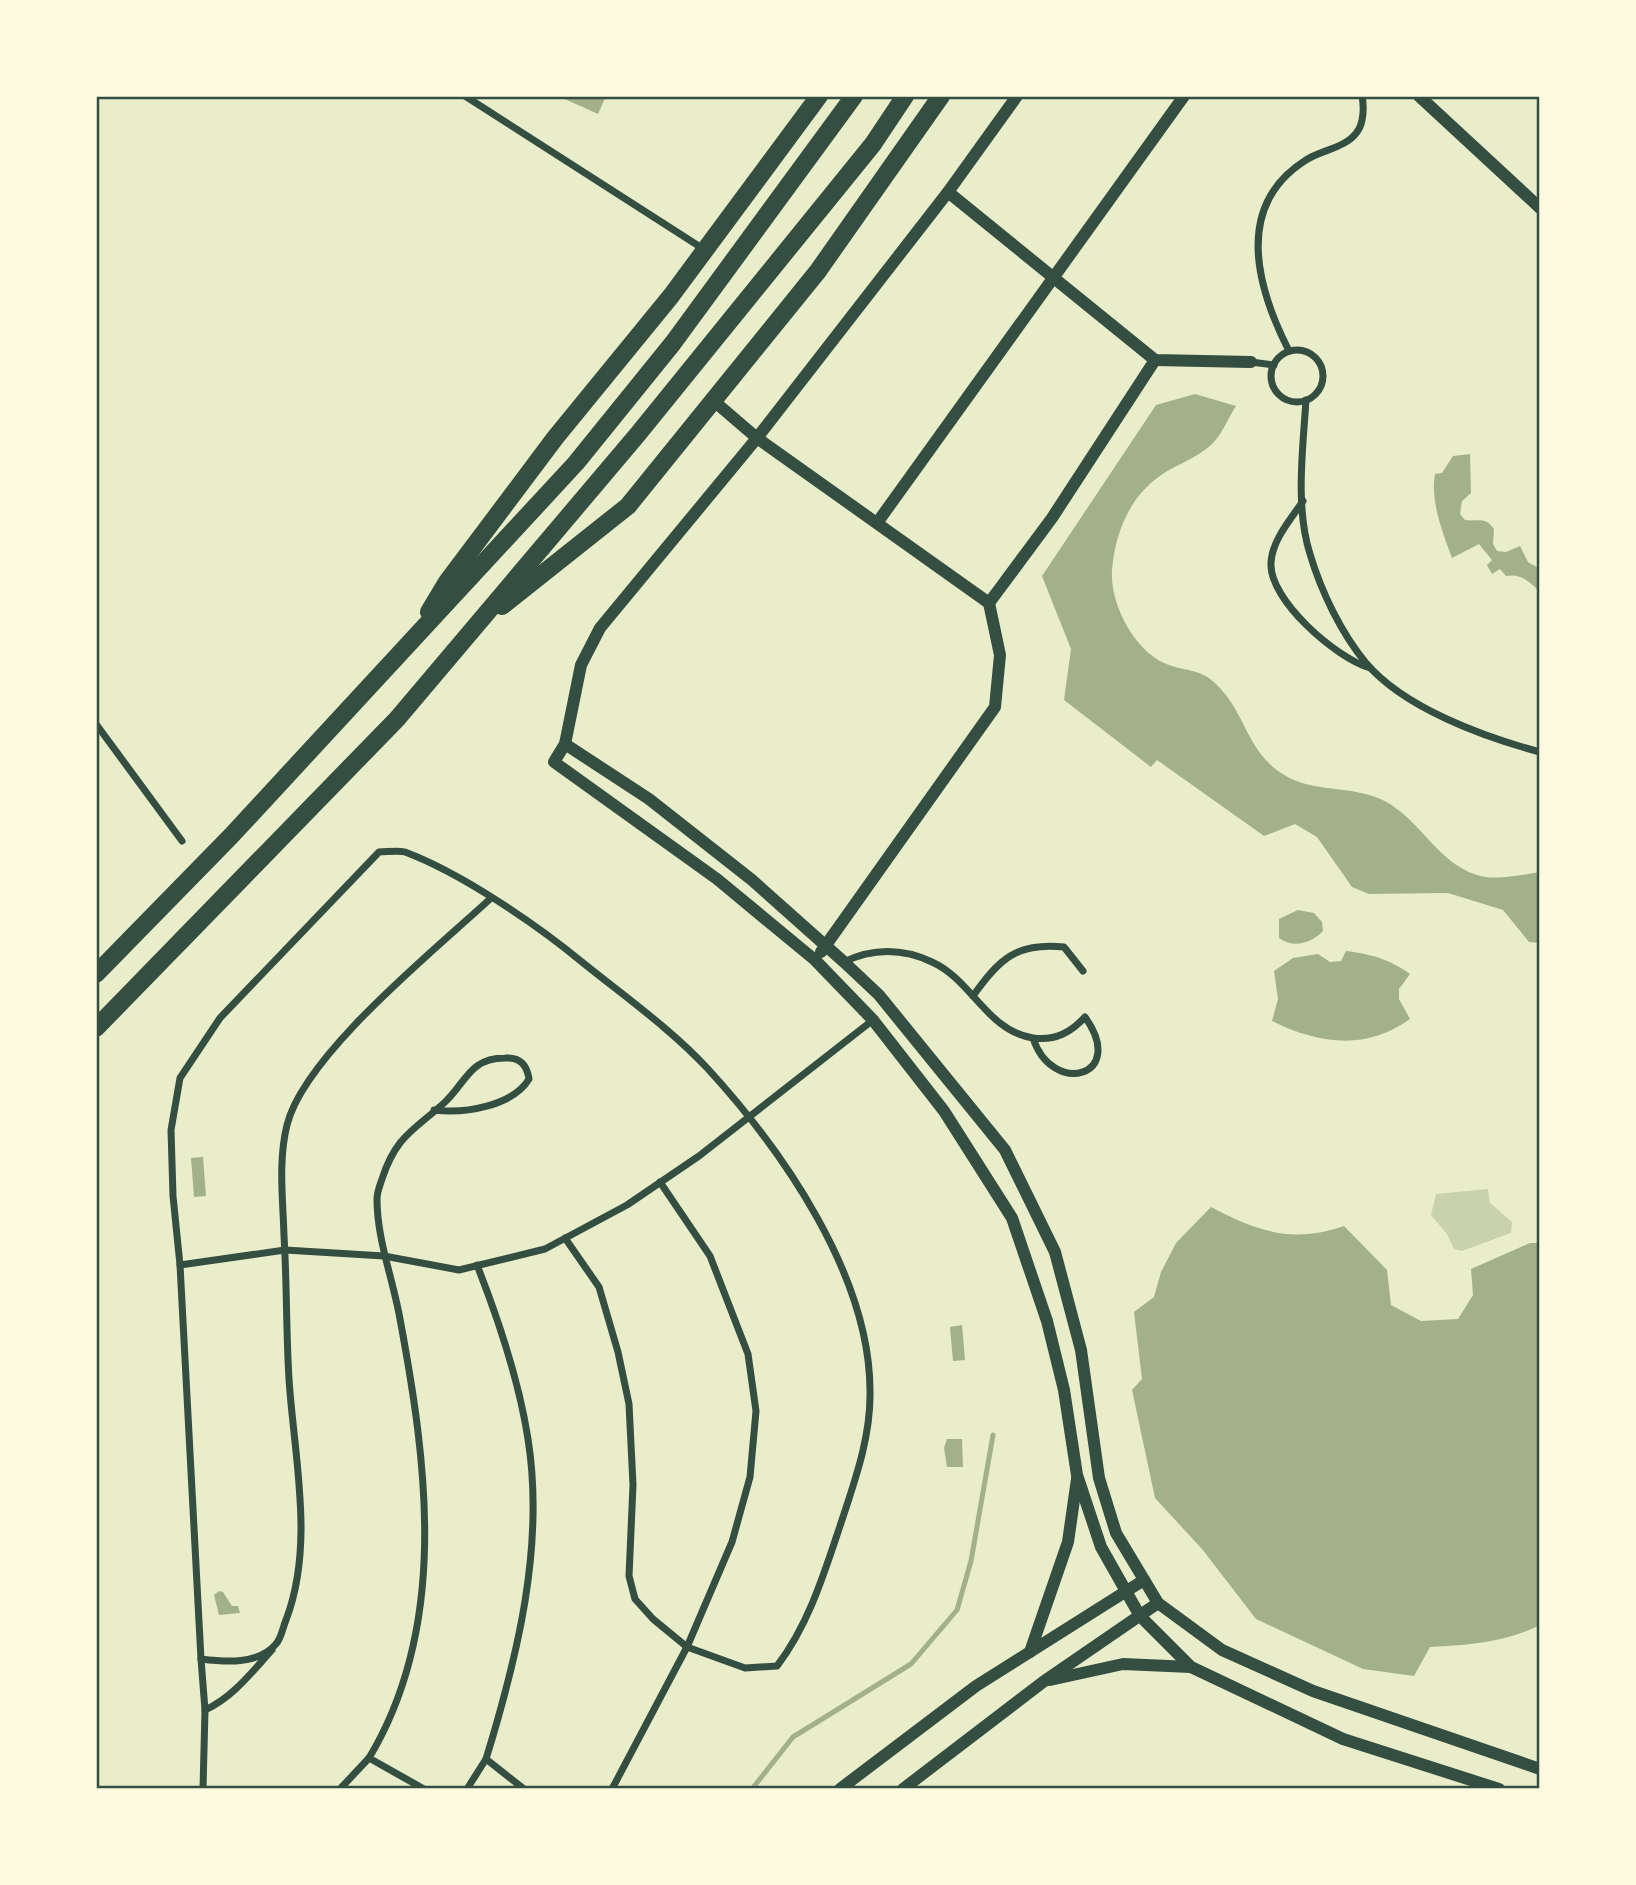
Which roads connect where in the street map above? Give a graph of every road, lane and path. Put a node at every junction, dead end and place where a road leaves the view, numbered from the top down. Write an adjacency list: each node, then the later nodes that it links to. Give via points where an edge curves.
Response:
1 (465, 96): 12 (street)
2 (819, 96): 12 (highway)
3 (854, 96): 25 (highway, via 657,363 576,463)
4 (905, 96): 24 (highway, via 815,216)
5 (940, 96): 19 (highway, via 817,271)
6 (1017, 96): 10 (street)
7 (1184, 96): 13 (street)
8 (1362, 96): 14 (street, via 1358,132 1295,168 1276,188 1262,215 1257,241 1260,279 1269,312)
9 (1419, 96): 11 (street)
10 (948, 192): 13 (street); 20 (street)
11 (1540, 208)
12 (706, 250): 25 (highway, via 555,438 447,582)
13 (1052, 279): 15 (street); 22 (street)
14 (1289, 351): 17 (street); 18 (street, via 1310,353 1323,370 1318,391)
15 (1155, 360): 16 (street); 23 (street)
16 (1251, 362): 17 (street)
17 (1274, 365): 18 (street, via 1272,382 1281,396)
18 (1306, 400): 21 (street)
19 (715, 402): 20 (street); 24 (highway, via 628,506)
20 (757, 438): 22 (street); 28 (street, via 600,628 581,665)
21 (1304, 500): 26 (street, via 1309,553 1334,613); 26 (street, via 1276,543 1271,563 1274,587 1330,645)
22 (877, 523): 23 (street)
23 (989, 604): 32 (street, via 1000,655 995,707)
24 (472, 630): 39 (highway, via 397,719)
25 (407, 648): 36 (highway)
26 (1375, 670): 29 (street, via 1404,695 1457,722)
27 (96, 724): 30 (street)
28 (565, 744): 32 (street, via 649,799); 33 (street, via 554,762 717,879)
29 (1540, 752)
30 (182, 841)
31 (490, 899): 42 (street, via 553,938 647,1015 707,1068); 45 (street, via 391,990 303,1087 287,1124 282,1178); 47 (street, via 403,851 379,852 220,1018 180,1078 171,1130)
32 (826, 946): 33 (street); 34 (street)
33 (815, 960): 38 (street)
34 (844, 962): 37 (street, via 865,951 897,951 934,962); 50 (street, via 888,1005 1005,1150 1055,1252 1082,1350 1099,1478 1116,1532)
35 (1083, 971): 37 (street, via 1064,947 1038,944 1011,954)
36 (96, 974)
37 (973, 996): 40 (street, via 991,1017 1018,1036)
38 (873, 1020): 42 (street); 49 (street, via 944,1111 1012,1218 1047,1321)
39 (96, 1028)
40 (1033, 1038): 40 (street, via 1071,1032 1085,1017 1101,1050 1095,1064 1083,1073 1064,1073 1039,1056)
41 (434, 1110): 41 (street, via 471,1069 484,1062 519,1060 527,1068 530,1079 523,1090 505,1099 480,1107); 46 (street, via 403,1136 388,1161 377,1197)
42 (748, 1118): 43 (street); 55 (street, via 783,1164 847,1279 865,1335 871,1392 862,1460 795,1643 777,1666 744,1668)
43 (660, 1182): 44 (street); 55 (street, via 710,1256 748,1354 756,1411 750,1477 732,1542)
44 (565, 1238): 48 (street, via 545,1249); 55 (street, via 599,1287 629,1404 634,1485 629,1576 635,1599)
45 (285, 1250): 46 (street); 47 (street); 54 (street, via 300,1559 292,1605)
46 (384, 1256): 48 (street, via 459,1270); 61 (street, via 395,1290 421,1437 424,1553 417,1628 404,1688)
47 (180, 1265): 57 (street)
48 (477, 1265): 62 (street, via 514,1377 529,1440 532,1511 520,1634)
49 (1077, 1475): 51 (street, via 1101,1546); 56 (street, via 1069,1542)
50 (1144, 1580): 51 (street); 52 (street)
51 (1125, 1591): 53 (street); 56 (street)
52 (1158, 1603): 53 (street); 63 (street, via 1222,1650 1313,1691)
53 (1140, 1616): 58 (street); 59 (street)
54 (276, 1644): 57 (street, via 258,1656 233,1662); 60 (street, via 241,1685)
55 (687, 1647): 69 (street)
56 (1030, 1652): 70 (street, via 976,1686)
57 (201, 1659): 60 (street)
58 (1191, 1667): 59 (street, via 1123,1664); 72 (street, via 1343,1739)
59 (1043, 1682): 71 (street)
60 (205, 1710): 64 (street)
61 (369, 1758): 65 (street); 66 (street)
62 (486, 1759): 67 (street); 68 (street)
63 (1540, 1769)
64 (203, 1789)
65 (340, 1789)
66 (424, 1789)
67 (467, 1789)
68 (524, 1789)
69 (612, 1789)
70 (840, 1789)
71 (903, 1789)
72 (1499, 1789)

